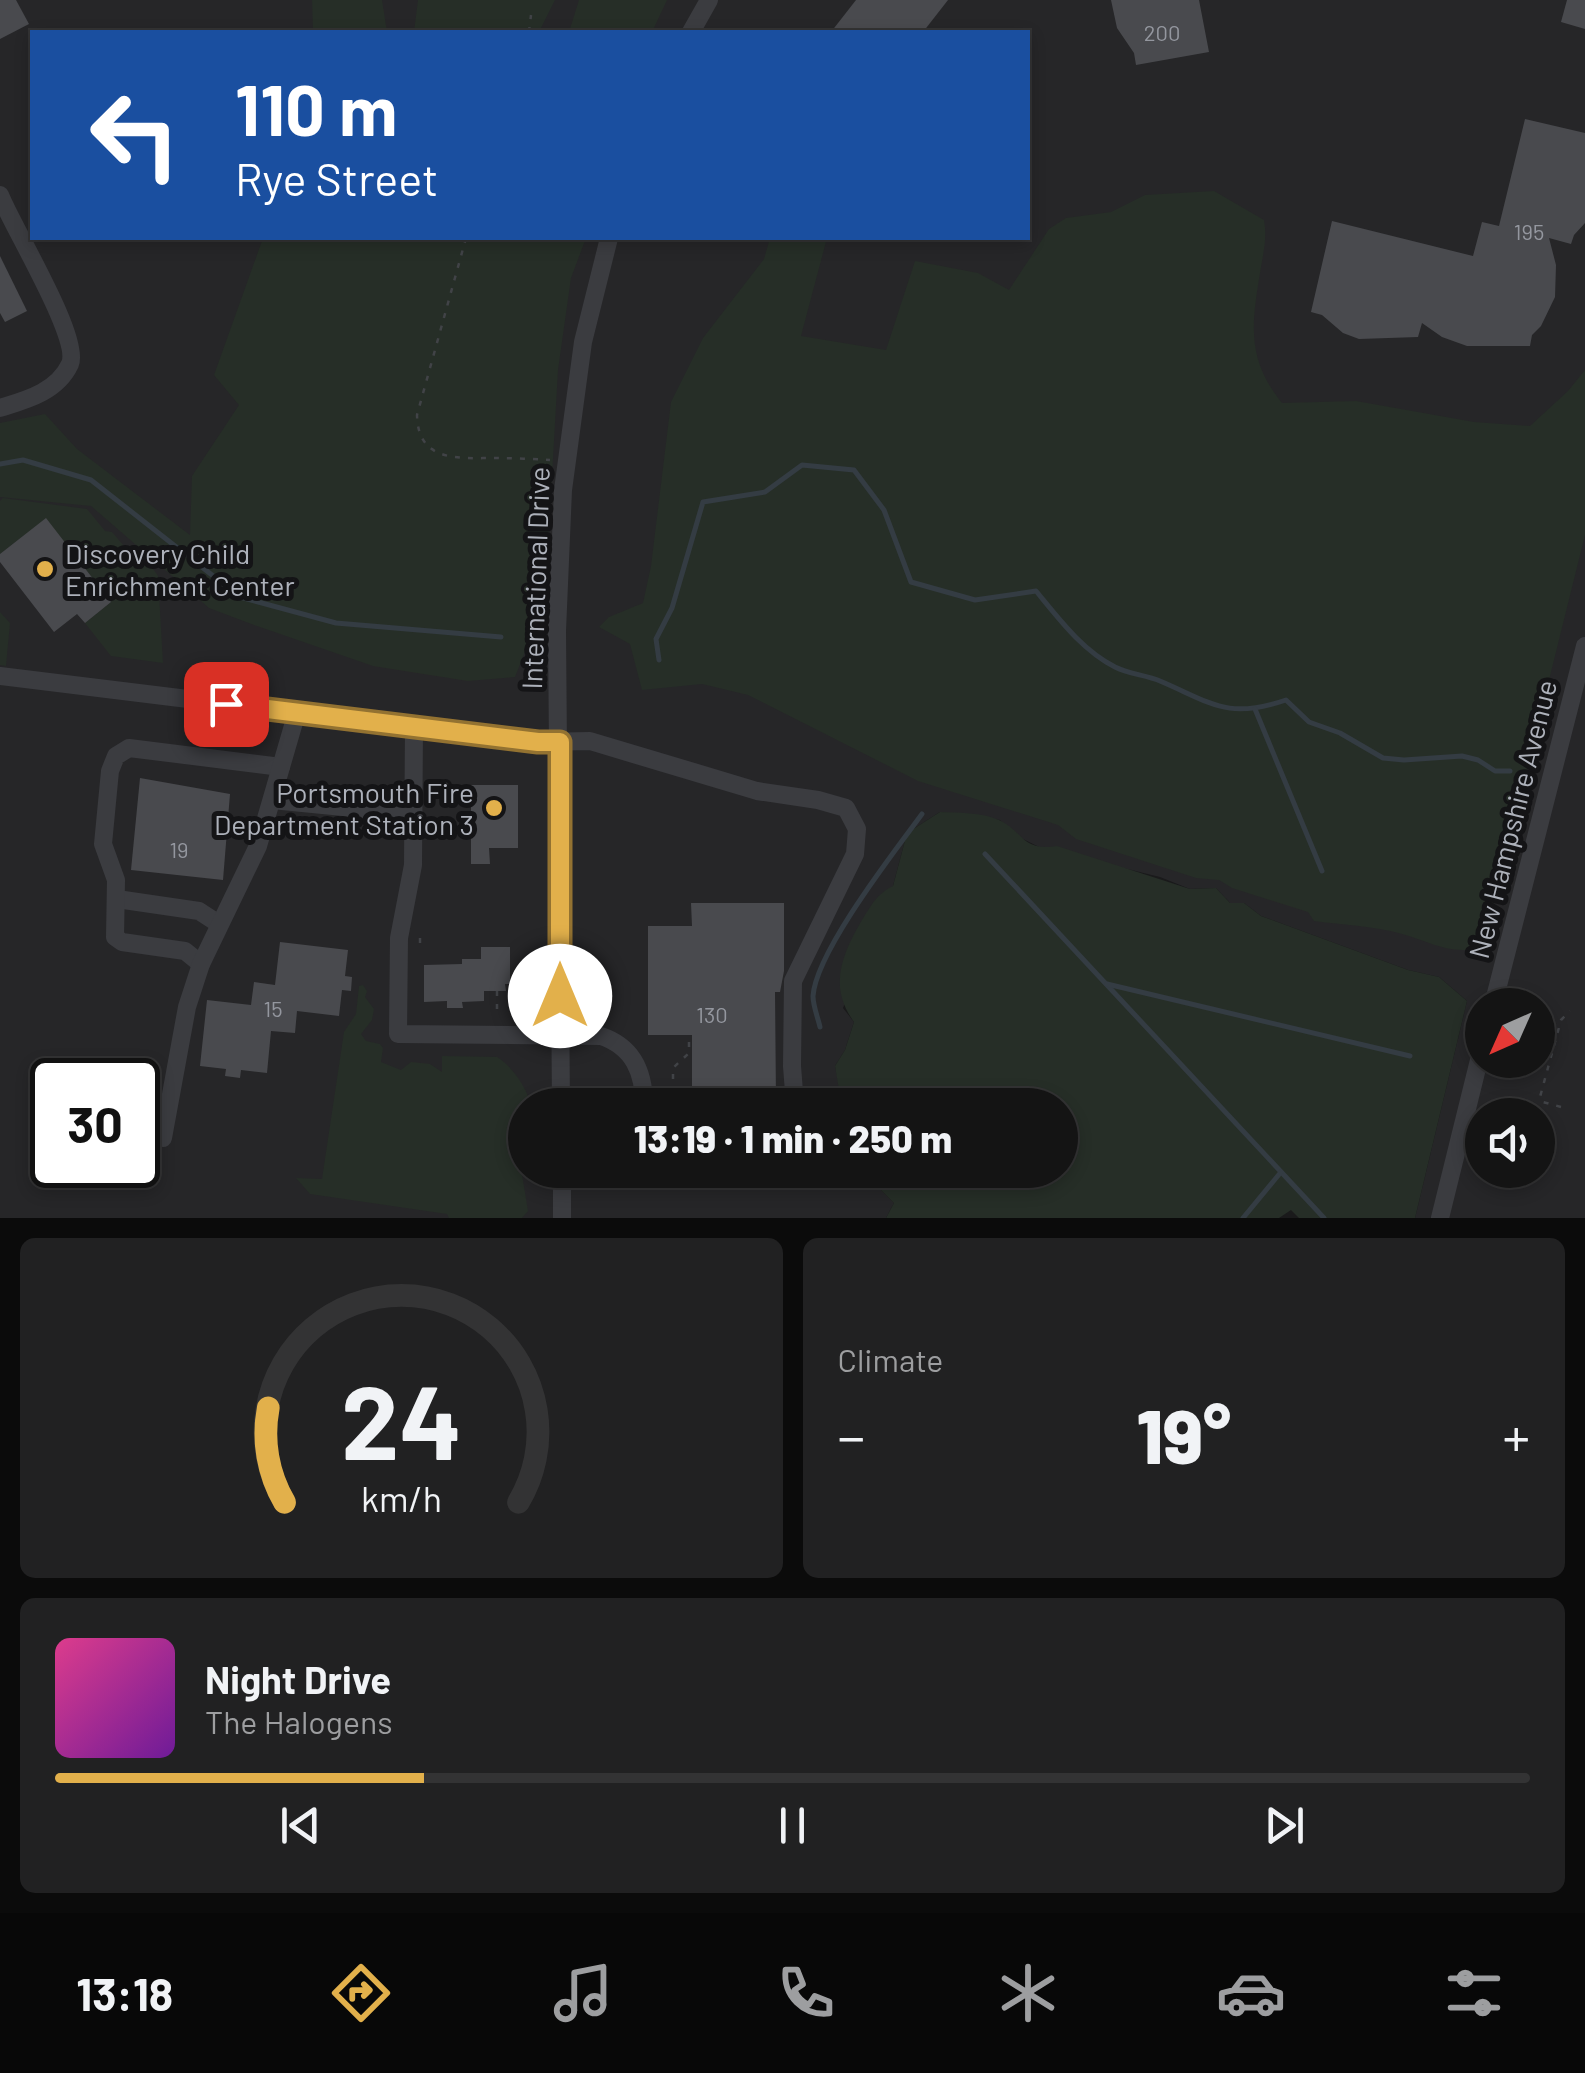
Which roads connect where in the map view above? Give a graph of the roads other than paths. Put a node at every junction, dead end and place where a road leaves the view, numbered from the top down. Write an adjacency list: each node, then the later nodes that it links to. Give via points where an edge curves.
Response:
1 (709, 0): 2 (street)
2 (692, 30)
3 (0, 195): 5 (street, via 73,354 64,374 38,396)
4 (608, 240): 10 (street, International Drive, via 583,342 566,460)
5 (0, 408)
6 (1585, 646): 17 (street, New Hampshire Avenue)
7 (0, 676): 8 (street)
8 (297, 712): 9 (street); 11 (street)
9 (414, 727): 10 (street); 13 (street)
10 (560, 742): 18 (street, International Drive); 22 (street, via 590,742 757,791 846,808 856,830 855,854 793,981)
11 (282, 767): 12 (street); 14 (street, via 128,748 116,756 104,844)
12 (272, 800): 13 (street); 15 (street, via 258,846)
13 (414, 814): 18 (street, via 411,883 398,938 398,1034)
14 (117, 900): 15 (street, via 199,911); 16 (street, via 115,937 186,950)
15 (219, 924): 16 (street)
16 (201, 964): 23 (street)
17 (1497, 988)
18 (560, 1036): 20 (street, International Drive); 21 (street, via 601,1036 623,1047 638,1066)
19 (1475, 1078): 26 (street)
20 (561, 1088)
21 (641, 1088)
22 (794, 1088)
23 (163, 1138)
24 (562, 1188): 25 (street)
25 (562, 1218)
26 (1440, 1218)

